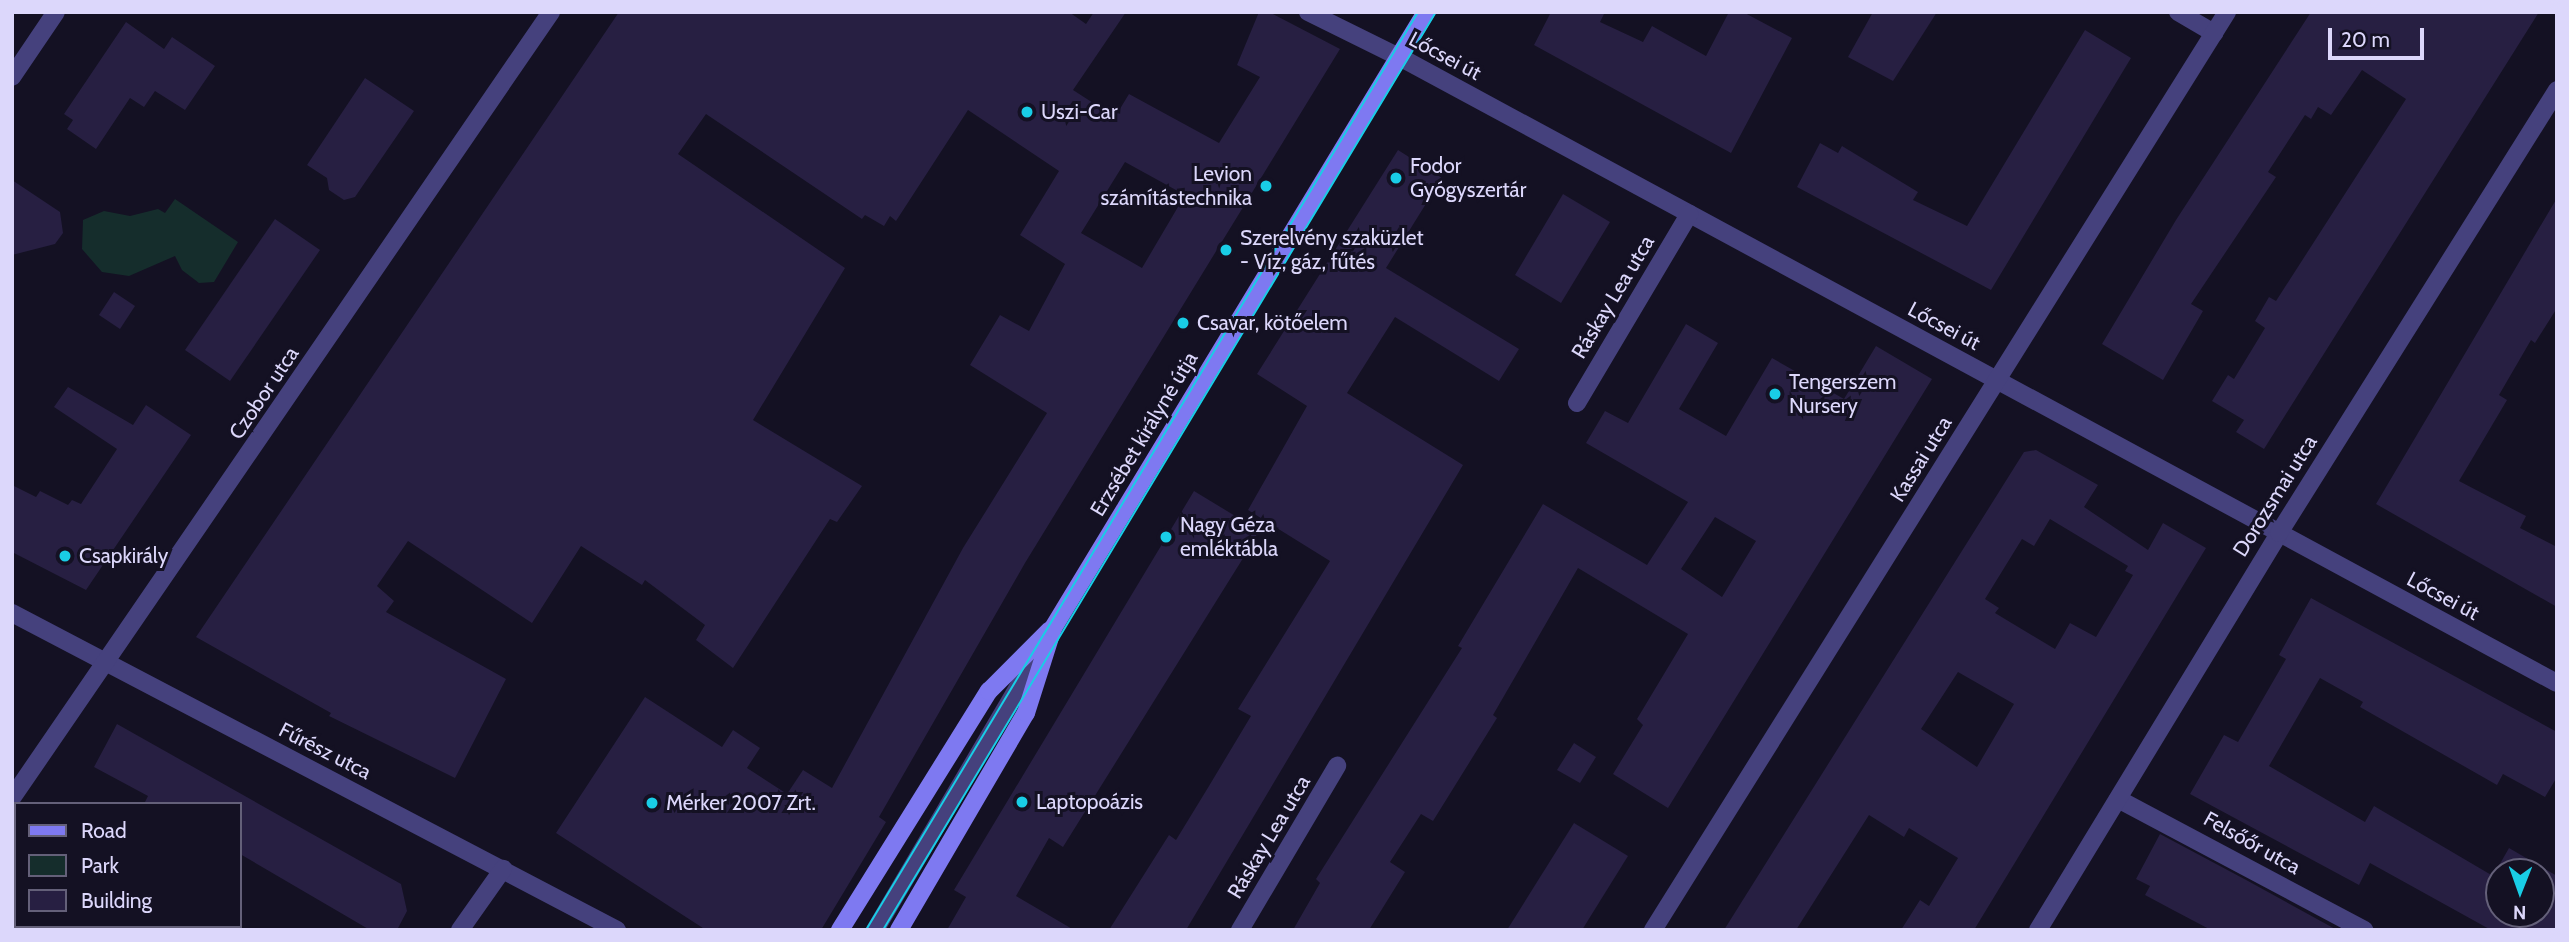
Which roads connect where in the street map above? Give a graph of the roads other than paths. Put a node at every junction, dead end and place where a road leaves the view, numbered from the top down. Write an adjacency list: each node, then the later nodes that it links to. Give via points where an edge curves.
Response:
1 (56, 12): 9 (street)
2 (551, 12): 17 (street, Czobor utca)
3 (1308, 12): 8 (street, Lőcsei út)
4 (1426, 12): 8 (street, Erzsébet királyné útja)
5 (2178, 12): 7 (street)
6 (2227, 12): 7 (street, Kassai utca)
7 (2214, 33): 12 (street, Kassai utca)
8 (1399, 57): 11 (street, Lőcsei út); 16 (street, Erzsébet királyné útja)
9 (12, 77)
10 (2557, 90): 14 (street, Dorozsmai utca)
11 (1689, 214): 12 (street, Lőcsei út); 13 (street, Ráskay Lea utca)
12 (1997, 380): 14 (street, Lőcsei út); 29 (street, Kassai utca)
13 (1577, 403)
14 (2279, 533): 18 (street, Lőcsei út); 21 (street, Dorozsmai utca)
15 (12, 613): 17 (street, Fűrész utca)
16 (1053, 628): 25 (street, Erzsébet királyné útja, via 989,691); 26 (street); 27 (street, Erzsébet királyné útja, via 1026,713)
17 (106, 664): 20 (street, Czobor utca); 22 (street, Fűrész utca)
18 (2557, 683)
19 (1337, 766): 28 (street, Ráskay Lea utca)
20 (12, 798)
21 (2118, 799): 30 (street, Dorozsmai utca); 31 (street, Felsőőr utca)
22 (503, 869): 23 (street); 24 (street, Fűrész utca)
23 (460, 930)
24 (617, 930)
25 (840, 930)
26 (875, 930)
27 (899, 930)
28 (1240, 930)
29 (1653, 930)
30 (2038, 930)
31 (2364, 930)

